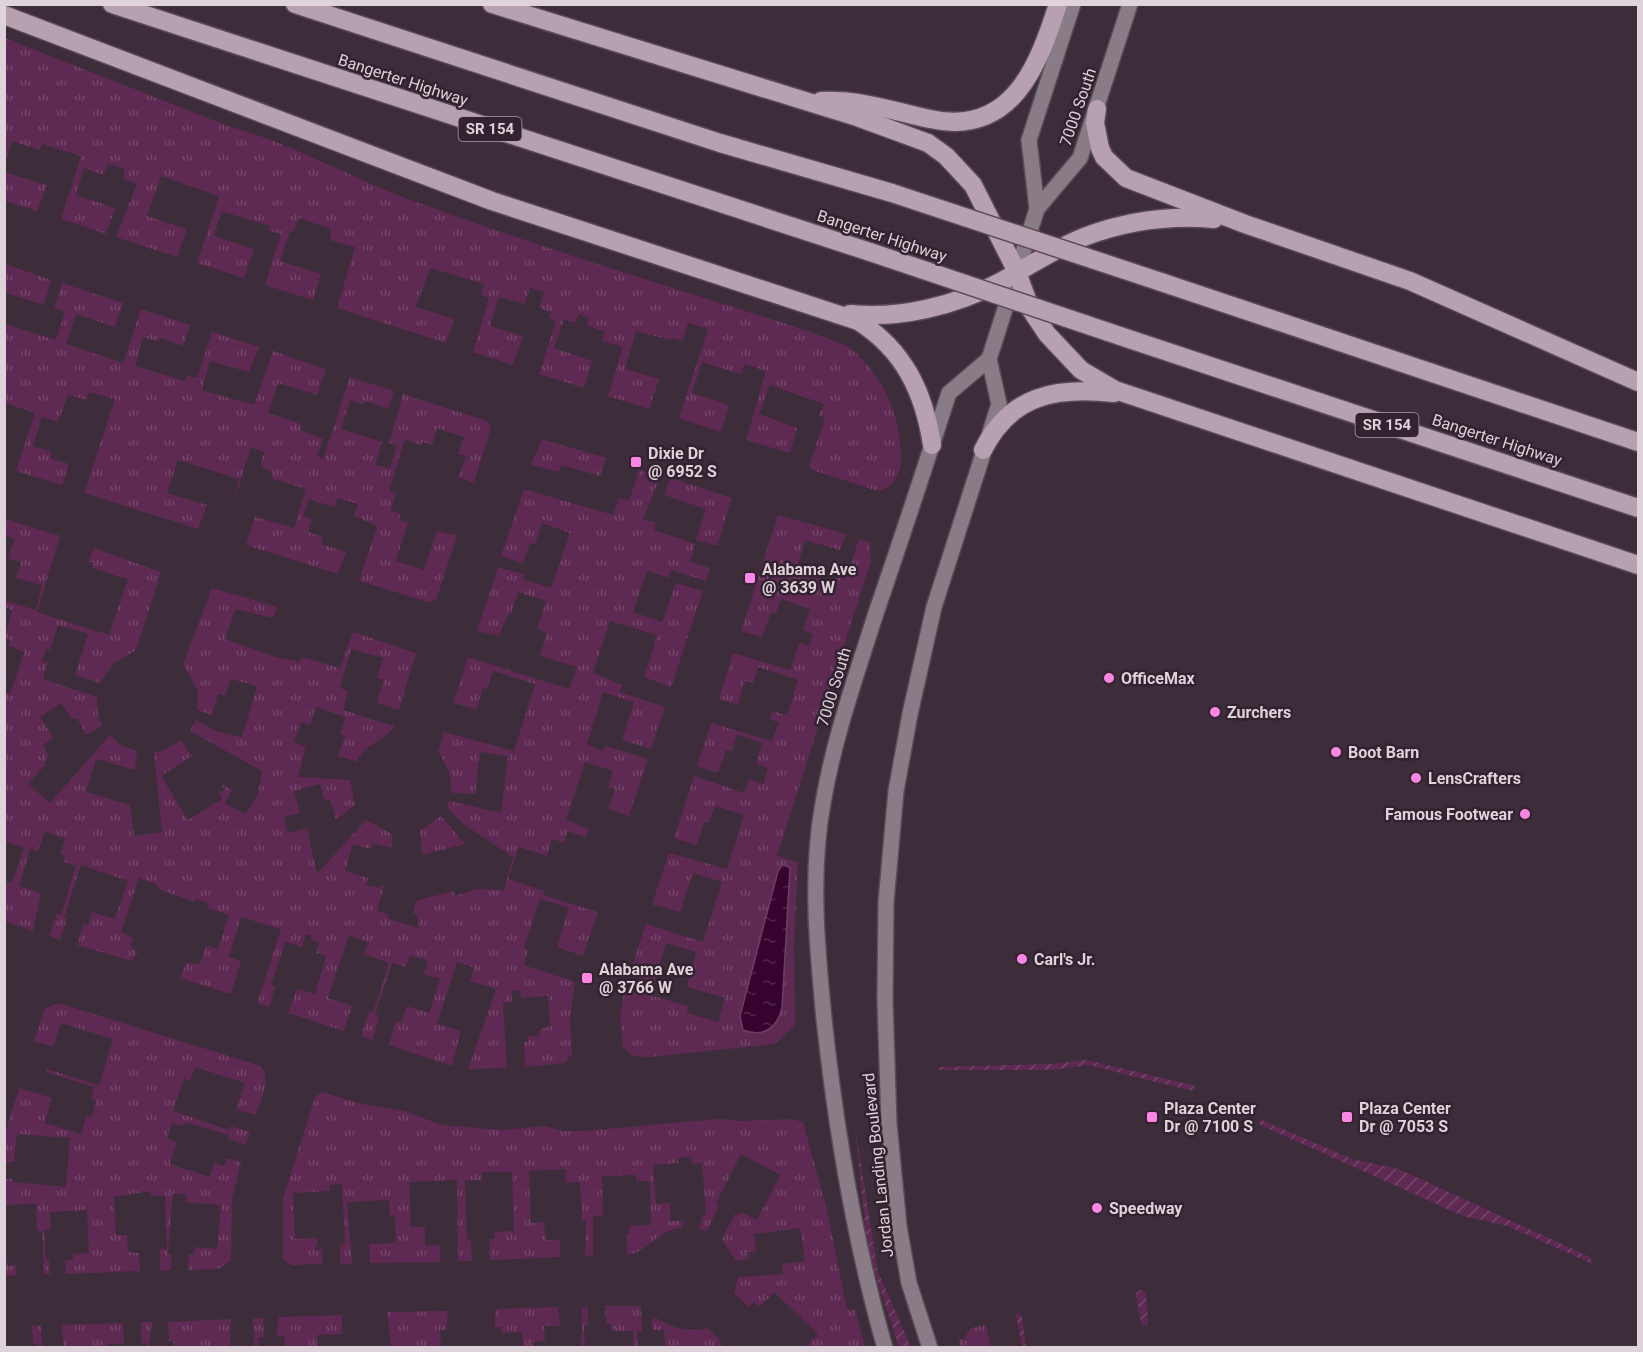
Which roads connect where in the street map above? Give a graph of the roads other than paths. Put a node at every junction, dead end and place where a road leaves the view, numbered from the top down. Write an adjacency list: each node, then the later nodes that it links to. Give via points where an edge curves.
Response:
1 (112, 4): 20 (highway, Bangerter Highway / SR 154, bridge)
2 (295, 4): 17 (highway, bridge, via 720,143 892,193)
3 (492, 4): 8 (highway)
4 (1058, 4): 8 (highway, via 1044,47 1025,83 1002,106 983,117 942,121 868,103)
5 (1073, 4): 10 (main road, 7000 South, via 1029,140)
6 (1130, 4): 9 (main road, 7000 South)
7 (4, 15): 13 (highway, via 492,201)
8 (805, 102): 12 (highway, via 891,128 928,143 946,156 973,185)
9 (1096, 109): 10 (main road, 7000 South, via 1080,158); 11 (highway, via 1100,148 1126,178)
10 (1037, 209): 12 (main road, 7000 South)
11 (1245, 224): 12 (highway, via 1194,217 1140,222 1083,237); 15 (highway, via 1410,281)
12 (1017, 272): 13 (highway, via 977,293 905,313 863,315); 14 (main road, 7000 South); 16 (highway, via 1031,310 1058,348 1098,381)
13 (827, 310): 18 (highway, via 872,330 908,368 924,404)
14 (989, 359): 18 (main road, 7000 South, via 949,393); 19 (main road, via 999,404)
15 (1638, 382)
16 (1134, 397): 19 (highway, via 1078,391 1039,397 998,424); 21 (highway)
17 (1638, 442)
18 (932, 445): 22 (main road, 7000 South, via 849,696 823,804 816,900)
19 (983, 450): 24 (main road, Jordan Landing Boulevard, via 934,607 902,758 886,902 889,1124 909,1282)
20 (1638, 508)
21 (1638, 565)
22 (828, 1054): 23 (main road, Jordan Landing Boulevard, via 850,1209)
23 (885, 1347)
24 (930, 1347)

